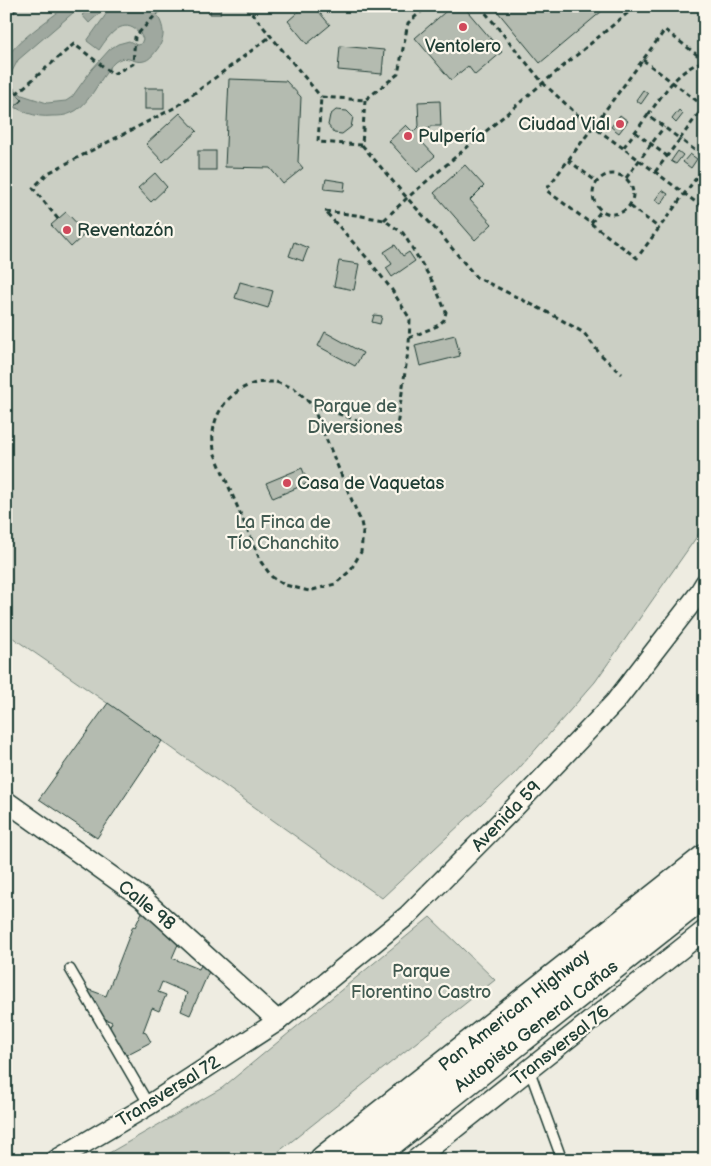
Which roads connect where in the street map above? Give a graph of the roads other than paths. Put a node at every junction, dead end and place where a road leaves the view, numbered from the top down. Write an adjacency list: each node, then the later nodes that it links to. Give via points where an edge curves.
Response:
1 (705, 583): 3 (street, Avenida 59)
2 (705, 600): 3 (lane)
3 (650, 657): 9 (street, Avenida 59, via 616,702 408,915)
4 (6, 801): 9 (street, Calle 98, via 142,898)
5 (705, 859): 13 (highway, Pan American Highway)
6 (705, 893): 14 (highway, Autopista General Cañas)
7 (705, 930): 10 (street, Transversal 76)
8 (70, 969): 11 (lane)
9 (278, 1021): 11 (street, Transversal 72)
10 (529, 1069): 15 (street, Transversal 76); 16 (lane)
11 (150, 1105): 12 (street, Transversal 72)
12 (56, 1160)
13 (324, 1160)
14 (367, 1160)
15 (414, 1160)
16 (562, 1160)

